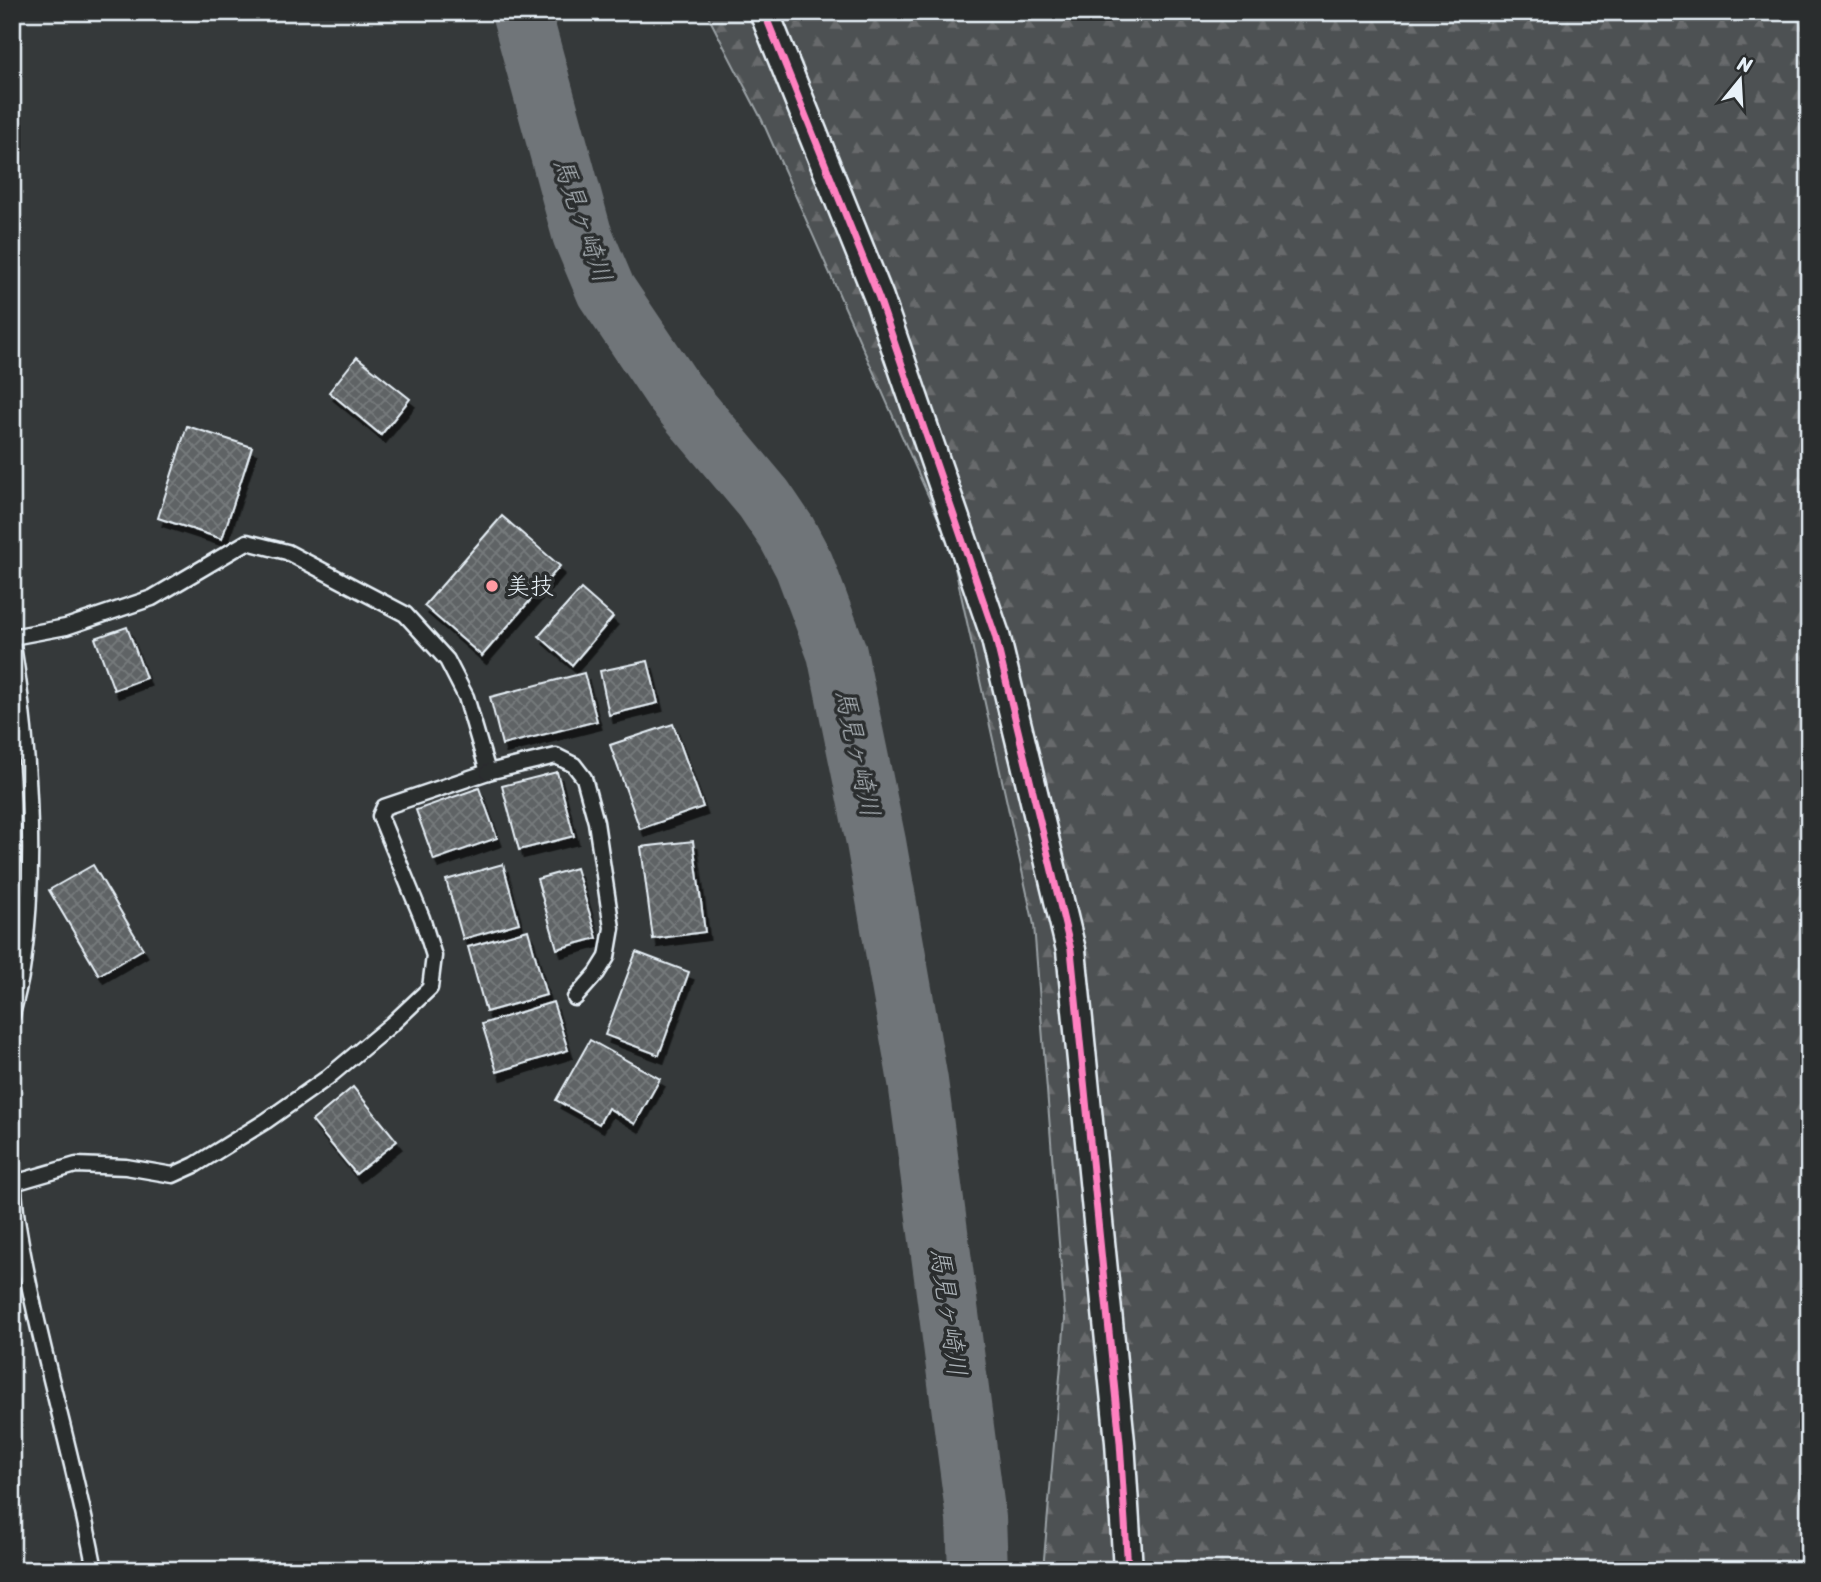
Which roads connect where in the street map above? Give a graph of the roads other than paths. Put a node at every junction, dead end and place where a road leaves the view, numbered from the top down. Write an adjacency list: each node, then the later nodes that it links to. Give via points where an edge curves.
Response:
1 (764, 12): 9 (street, via 879,298 995,635 1071,950 1119,1428)
2 (12, 638): 3 (lane, via 66,627 152,598 247,542 287,552 405,614 430,641 447,660 466,698); 5 (lane, via 22,708 31,862 23,963)
3 (488, 772): 4 (lane, via 556,756 574,765 584,778 596,822 612,928 607,957); 7 (lane, via 384,807 380,816 434,956 430,988 393,1023 266,1121 173,1175 76,1165)
4 (575, 998)
5 (12, 1015)
6 (12, 1161): 7 (lane)
7 (14, 1183): 8 (lane, via 48,1370)
8 (95, 1570)
9 (1128, 1570)

